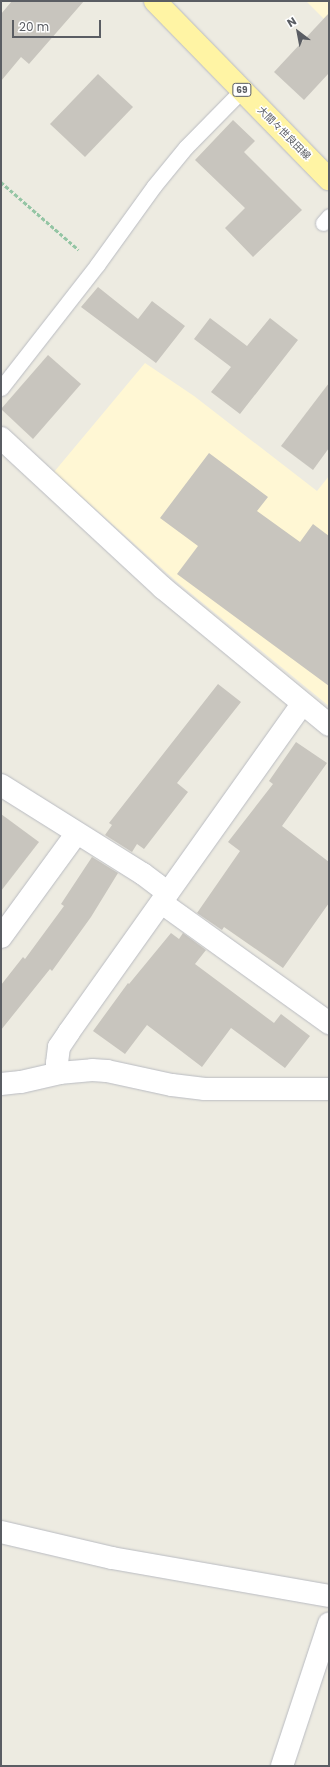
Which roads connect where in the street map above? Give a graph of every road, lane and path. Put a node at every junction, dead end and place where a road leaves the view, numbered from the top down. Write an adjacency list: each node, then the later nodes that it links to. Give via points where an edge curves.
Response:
1 (155, 1): 2 (main road, 大間々世良田線 / 69)
2 (242, 90): 3 (main road, 大間々世良田線 / 69); 5 (lane, via 176,158 130,216)
3 (326, 169)
4 (1, 182): 5 (path)
5 (97, 265): 6 (lane)
6 (1, 388)
7 (1, 438): 8 (street, via 163,588)
8 (302, 704): 9 (street); 12 (street)
9 (329, 725)
10 (2, 787): 11 (street)
11 (76, 834): 12 (street, via 143,874); 13 (street)
12 (165, 898): 14 (street); 15 (street, via 59,1047)
13 (1, 937)
14 (327, 1018)
15 (59, 1073): 16 (street); 17 (street, via 107,1071 172,1085 205,1089)
16 (1, 1084)
17 (329, 1089)
18 (1, 1532): 19 (street, via 112,1558)
19 (329, 1596)
20 (329, 1624): 21 (street)
21 (282, 1766)

